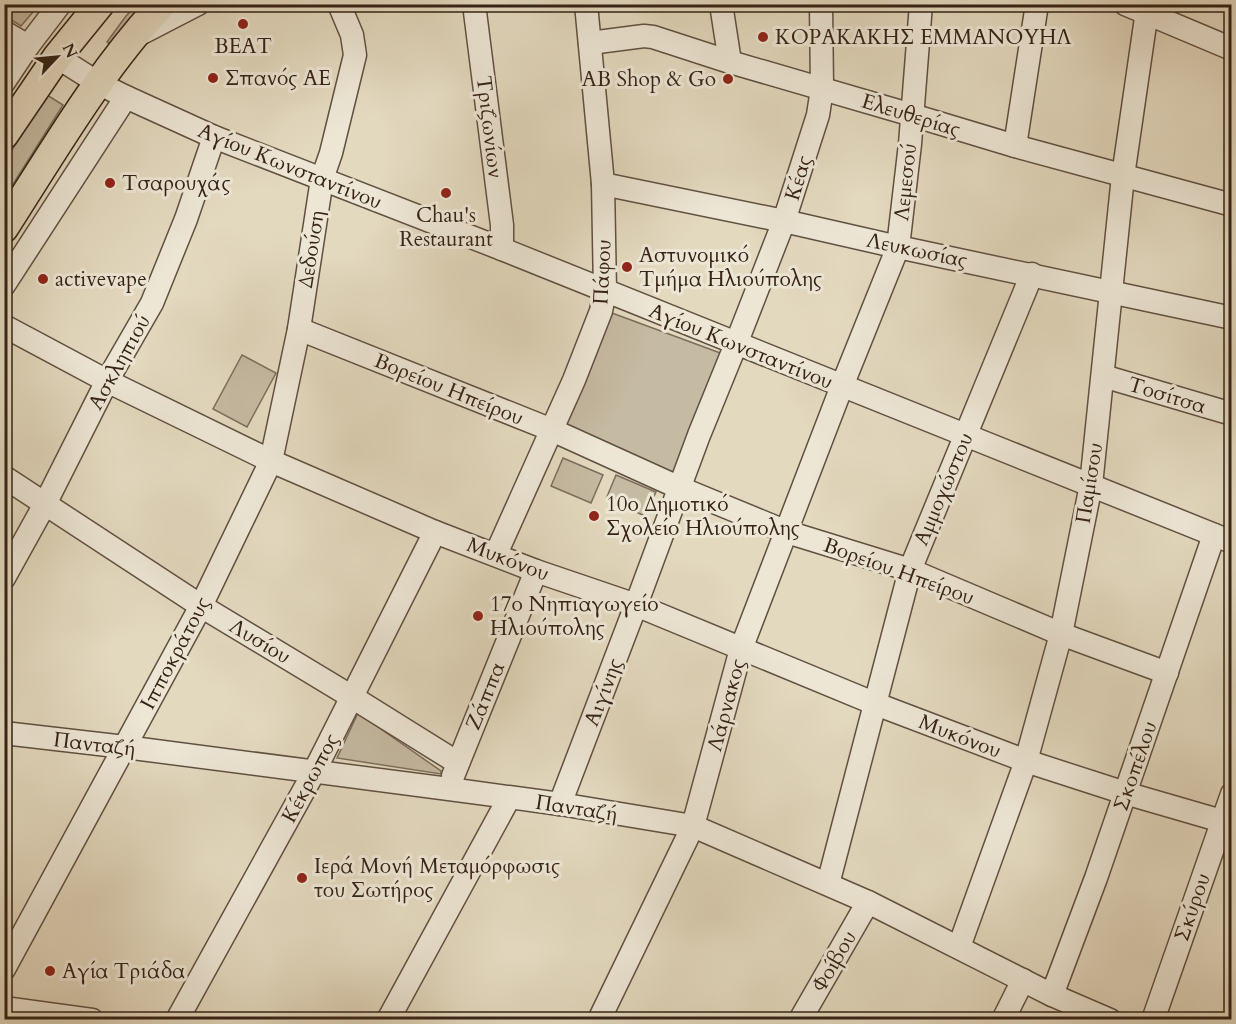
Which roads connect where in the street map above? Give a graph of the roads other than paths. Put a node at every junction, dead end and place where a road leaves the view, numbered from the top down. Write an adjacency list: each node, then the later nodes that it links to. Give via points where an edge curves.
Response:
1 (60, 4): 17 (street)
2 (100, 4): 19 (main road)
3 (162, 4): 15 (main road)
4 (198, 4): 15 (street)
5 (339, 4): 30 (street, Δεδούση, via 352,35 355,55)
6 (474, 4): 36 (street, Τριζωνίων)
7 (586, 4): 16 (street, Πάφου)
8 (721, 4): 20 (street)
9 (821, 4): 23 (street, Κέας)
10 (921, 4): 25 (street, Λεμεσού)
11 (1037, 4): 28 (street)
12 (1125, 4): 13 (street)
13 (1147, 9): 18 (street); 29 (street, Παμίσου)
14 (4, 32): 17 (street)
15 (133, 37): 22 (main road)
16 (590, 43): 20 (street, Ελευθερίας, via 653,37); 31 (street, Πάφου)
17 (28, 46): 21 (street)
18 (1232, 50)
19 (57, 57): 22 (street, Αγίου Κωνσταντίνου); 26 (main road)
20 (730, 62): 23 (street, Ελευθερίας)
21 (4, 82)
22 (98, 83): 24 (street, Αγίου Κωνσταντίνου); 34 (main road)
23 (822, 89): 25 (street, Ελευθερίας); 33 (street, Κέας, via 818,115)
24 (126, 97): 27 (street, Αγίου Κωνσταντίνου); 38 (street)
25 (912, 115): 28 (street, Ελευθερίας); 35 (street, Λεμεσού)
26 (4, 135)
27 (214, 137): 30 (street, Αγίου Κωνσταντίνου); 46 (street, Ασκληπιού, via 152,303)
28 (1015, 147): 29 (street, Ελευθερίας)
29 (1123, 176): 32 (street, Ελευθερίας); 40 (street, Παμίσου)
30 (322, 179): 36 (street, Αγίου Κωνσταντίνου); 43 (street, Δεδούση)
31 (603, 184): 33 (street, Λευκωσίας); 39 (street, Πάφου)
32 (1232, 205)
33 (784, 221): 35 (street, Λευκωσίας); 44 (street, Κέας)
34 (4, 228)
35 (898, 247): 37 (street, Λευκωσίας); 47 (street, Λεμεσού)
36 (502, 249): 39 (street, Αγίου Κωνσταντίνου)
37 (1032, 274): 40 (street, Λευκωσίας); 50 (street, Αμμοχώστου)
38 (4, 285)
39 (605, 291): 44 (street, Αγίου Κωνσταντίνου); 49 (street, Πάφου, via 601,311)
40 (1110, 292): 41 (street, Λευκωσίας); 45 (street, Παμίσου)
41 (1232, 318)
42 (4, 326): 46 (street, Μυκόνου)
43 (299, 329): 49 (street, Βορείου Ηπείρου); 51 (street, Δεδούση)
44 (736, 344): 47 (street, Αγίου Κωνσταντίνου); 54 (street, Αιγίνης)
45 (1103, 376): 48 (street, Τοσίτσα); 53 (street, Παμίσου)
46 (107, 381): 51 (street, Μυκόνου); 55 (street, Ασκληπιού)
47 (842, 386): 50 (street, Αγίου Κωνσταντίνου); 57 (street, Λάρνακος)
48 (1232, 414)
49 (552, 430): 54 (street, Βορείου Ηπείρου); 59 (street, Πάφου)
50 (966, 435): 53 (street, Αγίου Κωνσταντίνου); 60 (street, Αμμοχώστου)
51 (271, 461): 56 (street, Μυκόνου); 64 (street, Ιπποκράτους)
52 (4, 477): 55 (street, Λυσίου)
53 (1091, 485): 58 (street, Αγίου Κωνσταντίνου); 65 (street, Παμίσου)
54 (680, 488): 57 (street, Βορείου Ηπείρου); 63 (street, Αιγίνης)
55 (45, 504): 62 (street, Ασκληπιού); 64 (street, Λυσίου)
56 (435, 532): 59 (street, Μυκόνου); 68 (street, Κέκρωπος)
57 (787, 532): 60 (street, Βορείου Ηπείρου); 66 (street, Λάρνακος)
58 (1223, 538): 67 (street, Σκοπέλου)
59 (496, 554): 61 (street, Μυκόνου)
60 (910, 570): 65 (street, Βορείου Ηπείρου); 69 (street, Αμμοχώστου)
61 (536, 571): 63 (street, Μυκόνου); 73 (street, Ζάππα)
62 (4, 578)
63 (636, 605): 66 (street, Μυκόνου); 79 (street, Αιγίνης)
64 (201, 606): 68 (street, Λυσίου); 71 (street, Ιπποκράτους)
65 (1061, 634): 67 (street, Βορείου Ηπείρου); 72 (street, Παμίσου)
66 (741, 649): 69 (street, Μυκόνου); 81 (street, Λάρνακος)
67 (1167, 673): 76 (street, Σκοπέλου)
68 (352, 696): 73 (street, Λυσίου); 74 (street, Κέκρωπος)
69 (876, 704): 72 (street, Μυκόνου); 82 (street, Αμμοχώστου)
70 (4, 733): 71 (street, Πανταζή)
71 (124, 747): 74 (street, Πανταζή); 85 (street, Ιπποκράτους)
72 (1026, 761): 76 (street, Μυκόνου); 84 (street, Παμίσου)
73 (458, 763): 75 (street, Ζάππα)
74 (314, 772): 75 (street, Πανταζή); 90 (street, Κέκρωπος)
75 (449, 789): 78 (street, Πανταζή)
76 (1125, 793): 80 (street, Μυκόνου); 87 (street, Σκοπέλου)
77 (1232, 794): 80 (street, Σκύρου)
78 (509, 798): 79 (street, Πανταζή); 91 (street)
79 (560, 804): 81 (street, Πανταζή)
80 (1227, 823): 96 (street, Σκύρου)
81 (693, 826): 82 (street, Πανταζή); 92 (street, Λάρνακος)
82 (828, 884): 83 (street, Πανταζή)
83 (868, 902): 84 (street, Πανταζή); 93 (street, Φοίβου)
84 (958, 947): 86 (street, Πανταζή)
85 (4, 969)
86 (1023, 980): 87 (street, Πανταζή); 94 (street)
87 (1052, 995): 95 (street, Πανταζή)
88 (4, 1008): 89 (street)
89 (92, 1020)
90 (177, 1020)
91 (388, 1020)
92 (599, 1020)
93 (800, 1020)
94 (1003, 1020)
95 (1110, 1020)
96 (1153, 1020)

